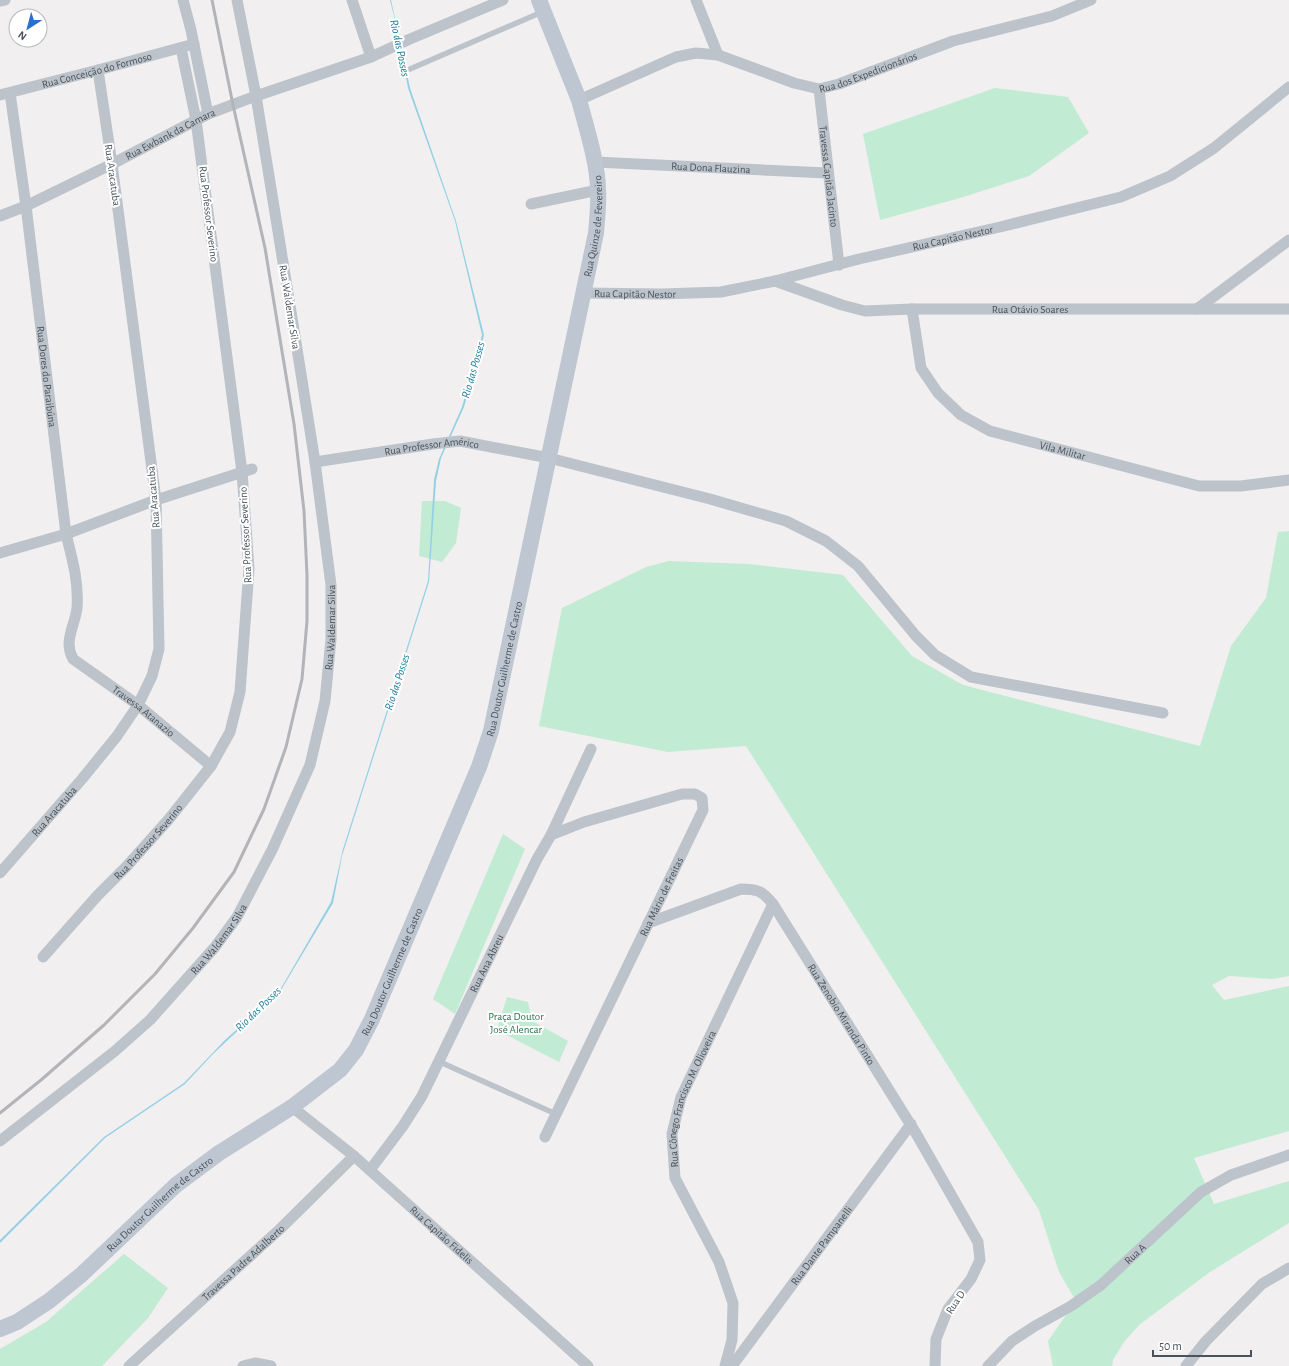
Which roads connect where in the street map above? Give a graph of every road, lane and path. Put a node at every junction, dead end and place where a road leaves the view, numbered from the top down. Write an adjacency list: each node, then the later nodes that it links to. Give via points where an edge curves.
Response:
1 (5, 0): 8 (street)
2 (183, 0): 10 (street)
3 (237, 0): 19 (street, Rua Waldemar Silva)
4 (352, 0): 13 (street)
5 (503, 0): 13 (street, Rua Ewbank da Camara)
6 (696, 0): 12 (street)
7 (1091, 0): 17 (street, Rua dos Expedicionários, via 1052,16 952,41 839,84)
8 (0, 1)
9 (542, 6): 14 (lane); 20 (main road, Rua Quinze de Fevereiro)
10 (194, 44): 11 (street, Rua Conceição do Formoso); 21 (street)
11 (181, 48): 15 (street, Rua Conceição do Formoso); 22 (street, Rua Professor Severino)
12 (718, 55): 17 (street, Rua dos Expedicionários, via 794,83); 20 (street, Rua dos Expedicionários, via 696,53 676,57)
13 (371, 57): 19 (street, Rua Ewbank da Camara)
14 (410, 69)
15 (98, 70): 18 (street, Rua Conceição do Formoso); 24 (street, Rua Aracatuba)
16 (1289, 87): 31 (street, Rua Capitão Nestor, via 1214,148 1170,176 1121,196)
17 (819, 89): 25 (street, Travessa Capitão Jacinto)
18 (5, 94): 28 (street, Rua Dores do Paraibúna)
19 (256, 96): 21 (street, Rua Ewbank da Camara); 38 (street, Rua Waldemar Silva)
20 (579, 100): 23 (main road, Rua Quinze de Fevereiro)
21 (208, 114): 22 (street, Rua Ewbank da Camara)
22 (196, 120): 24 (street, Rua Ewbank da Camara); 39 (street, Rua Professor Severino)
23 (594, 162): 25 (street, Rua Dona Flauzina); 26 (main road, Rua Quinze de Fevereiro)
24 (112, 164): 28 (street, Rua Ewbank da Camara); 41 (street, Rua Aracatuba)
25 (827, 173): 31 (street, Travessa Capitão Jacinto)
26 (598, 190): 27 (street); 33 (main road, Rua Quinze de Fevereiro, via 596,233)
27 (531, 204)
28 (26, 206): 29 (street, Rua Ewbank da Camara); 42 (street, Rua Dores do Paraibúna)
29 (0, 216)
30 (1289, 240): 35 (street)
31 (839, 265): 32 (street, Rua Capitão Nestor)
32 (775, 281): 33 (street, Rua Capitão Nestor, via 721,292); 34 (street, Rua Otávio Soares, via 865,311)
33 (584, 294): 37 (main road, Rua Quinze de Fevereiro)
34 (912, 309): 35 (street, Rua Otávio Soares); 40 (street, Vila Militar, via 921,368 938,393 961,415 990,431 1199,486 1241,486)
35 (1197, 309): 36 (street, Rua Otávio Soares)
36 (1289, 309)
37 (549, 458): 38 (street, Rua Professor Américo, via 460,441); 46 (street, Rua Professor Américo, via 786,521 826,541 858,566 935,655 970,677); 55 (main road, Rua Doutor Guilherme de Castro, via 491,731 479,767 372,1019 356,1050 340,1070)
38 (315, 462): 59 (street, Rua Waldemar Silva, via 331,585 331,639 326,693 310,765 272,850 237,917 150,1020 115,1051)
39 (247, 471): 41 (street); 48 (street, Rua Professor Severino, via 249,569 240,692 230,732)
40 (1289, 480)
41 (156, 500): 42 (street); 45 (street, Rua Aracatuba, via 159,649 152,676)
42 (66, 534): 43 (street); 44 (street, Rua Dores do Paraibúna, via 77,579 77,608 68,644)
43 (0, 553)
44 (73, 659): 45 (street, Travessa Atanazio)
45 (138, 705): 48 (street, Travessa Atanazio); 50 (street, Rua Aracatuba, via 82,779)
46 (1162, 713)
47 (591, 749): 49 (street, Rua Ana Abreu)
48 (211, 766): 53 (street, Rua Professor Severino, via 127,866 98,894)
49 (551, 836): 52 (street, Rua Mário de Freitas, via 584,822 682,794 695,794 702,798 703,810); 54 (street, Rua Ana Abreu, via 537,859)
50 (0, 873)
51 (773, 904): 52 (street, Rua Zenobio Miranda Pinto, via 765,894 752,889 741,889); 57 (street, Rua Zenobio Miranda Pinto); 70 (street, Rua Cônego Francisco M. Olioveira, via 681,1097 672,1134 675,1178 719,1262 733,1303 732,1340)
52 (648, 924): 56 (street, Rua Mário de Freitas)
53 (43, 957)
54 (440, 1062): 56 (lane); 62 (street, Rua Ana Abreu, via 404,1126)
55 (292, 1107): 61 (street, Rua Capitão Fidelis); 65 (main road, Rua Doutor Guilherme de Castro, via 219,1153 176,1186 81,1275 49,1301)
56 (556, 1114): 58 (street, Rua Mário de Freitas)
57 (911, 1124): 63 (street, Rua Zenobio Miranda Pinto); 71 (street, Rua Dante Pampanelli)
58 (545, 1137)
59 (0, 1141)
60 (1289, 1155): 73 (street, Rua A, via 1231,1175 1201,1192 1101,1285 1072,1306 1012,1341)
61 (354, 1156): 62 (street, Rua Capitão Fidelis); 66 (street, Travessa Padre Adalberto, via 280,1229)
62 (370, 1170): 69 (street, Rua Capitão Fidelis)
63 (978, 1242): 72 (street, Rua D, via 980,1260 971,1279 948,1310 936,1340)
64 (1289, 1268): 74 (street, via 1262,1284 1206,1341)
65 (0, 1329)
66 (129, 1366)
67 (243, 1366): 68 (street, via 255,1363)
68 (271, 1366)
69 (588, 1366)
70 (725, 1366)
71 (732, 1366)
72 (935, 1366)
73 (988, 1366)
74 (1186, 1366)

